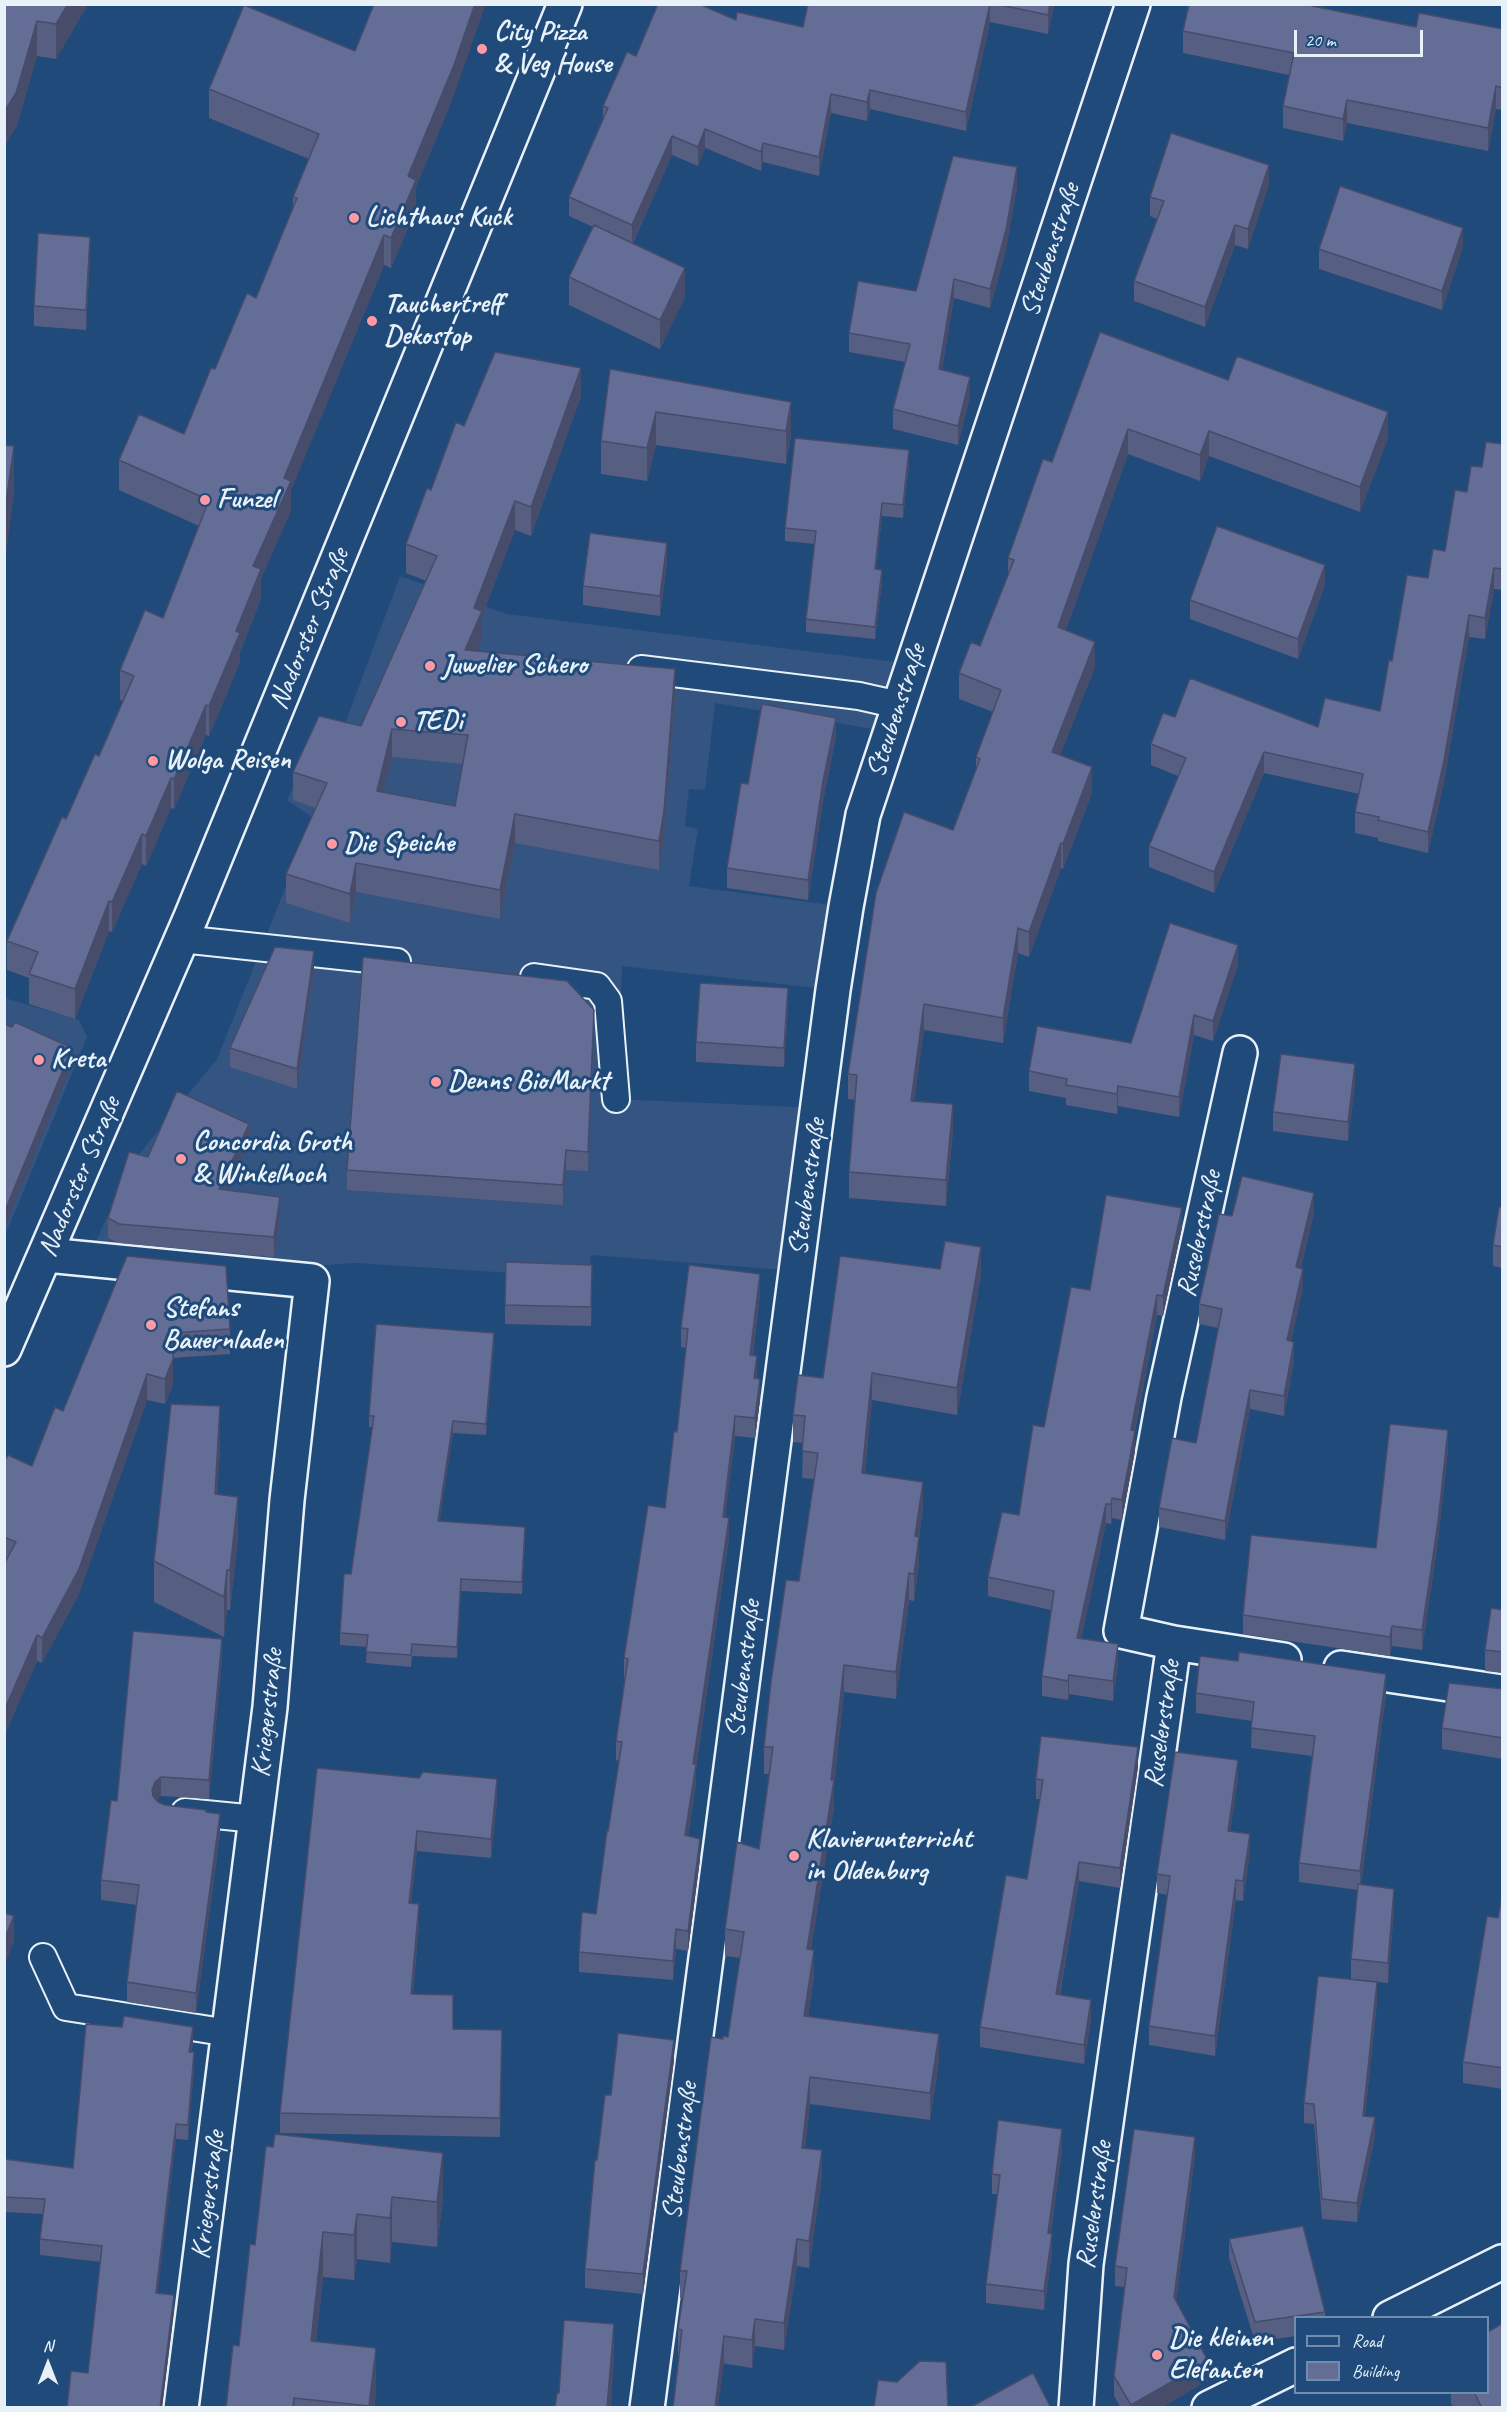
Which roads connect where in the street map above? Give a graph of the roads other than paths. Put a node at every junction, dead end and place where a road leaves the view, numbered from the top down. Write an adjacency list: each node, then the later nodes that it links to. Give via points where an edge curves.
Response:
1 (565, 4): 5 (street, Nadorster Straße)
2 (1133, 4): 4 (street, Steubenstraße)
3 (614, 666): 4 (lane, via 860,696)
4 (899, 705): 22 (street, Steubenstraße, via 863,815 836,970)
5 (182, 939): 6 (lane); 10 (street, Nadorster Straße)
6 (425, 965)
7 (507, 974): 9 (lane, via 597,986 608,1001)
8 (1240, 1053): 12 (street, Ruselerstraße, via 1164,1397 1121,1631)
9 (616, 1099)
10 (47, 1255): 11 (street, Nadorster Straße); 15 (street, Kriegerstraße, via 312,1281)
11 (4, 1349)
12 (1174, 1643): 13 (street); 23 (street, Ruselerstraße, via 1086,2264)
13 (1503, 1692)
14 (167, 1810): 15 (lane)
15 (256, 1820): 17 (street, Kriegerstraße)
16 (43, 1957): 17 (lane, via 66,2007)
17 (229, 2033): 21 (street, Kriegerstraße)
18 (1503, 2262): 19 (street)
19 (1394, 2316)
20 (1294, 2366): 24 (street)
21 (181, 2408)
22 (647, 2408)
23 (1076, 2408)
24 (1209, 2408)

